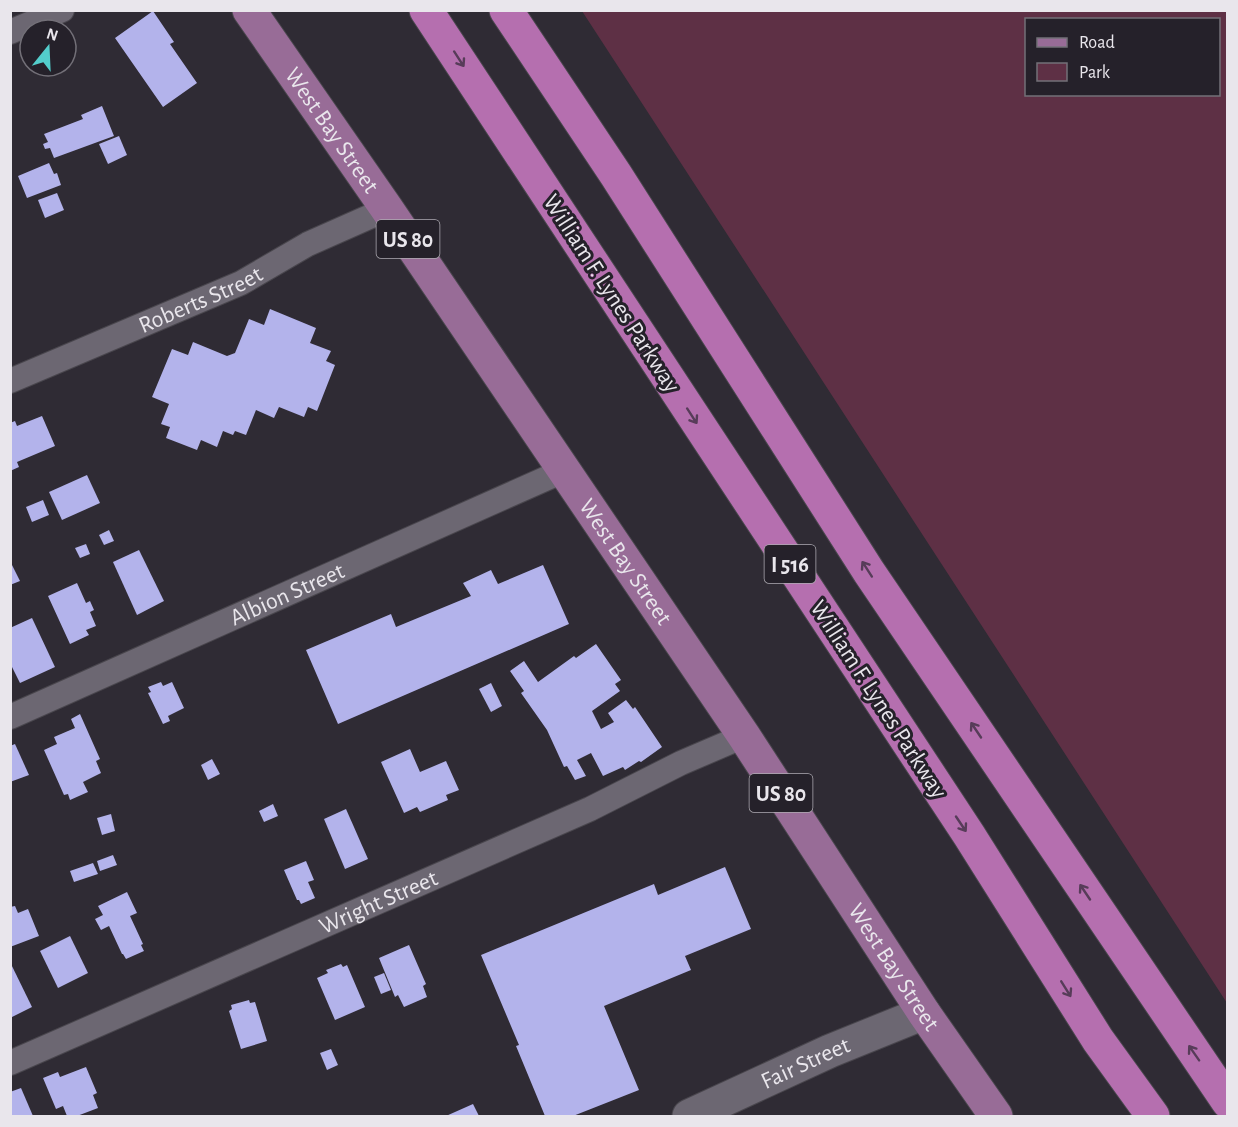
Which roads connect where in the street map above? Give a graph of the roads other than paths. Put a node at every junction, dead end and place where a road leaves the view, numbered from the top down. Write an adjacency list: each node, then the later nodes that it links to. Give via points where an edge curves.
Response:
1 (62, 10): 5 (street)
2 (249, 10): 6 (main road, West Bay Street / US 80)
3 (426, 10): 16 (highway, William F. Lynes Parkway / I 516, one-way to 16, via 969,835 1098,1040)
4 (506, 10): 13 (highway, I 516, one-way to 4, via 869,572)
5 (10, 32)
6 (387, 209): 7 (street, Roberts Street, via 308,244 241,283); 8 (main road, West Bay Street / US 80)
7 (10, 381)
8 (563, 471): 9 (street, Albion Street); 10 (main road, West Bay Street / US 80)
9 (10, 717)
10 (744, 736): 11 (main road, West Bay Street / US 80); 12 (street, Wright Street, via 590,809)
11 (924, 1013): 14 (street, Fair Street); 15 (main road, West Bay Street / US 80)
12 (10, 1063)
13 (1227, 1102)
14 (689, 1116)
15 (996, 1116)
16 (1153, 1116)

